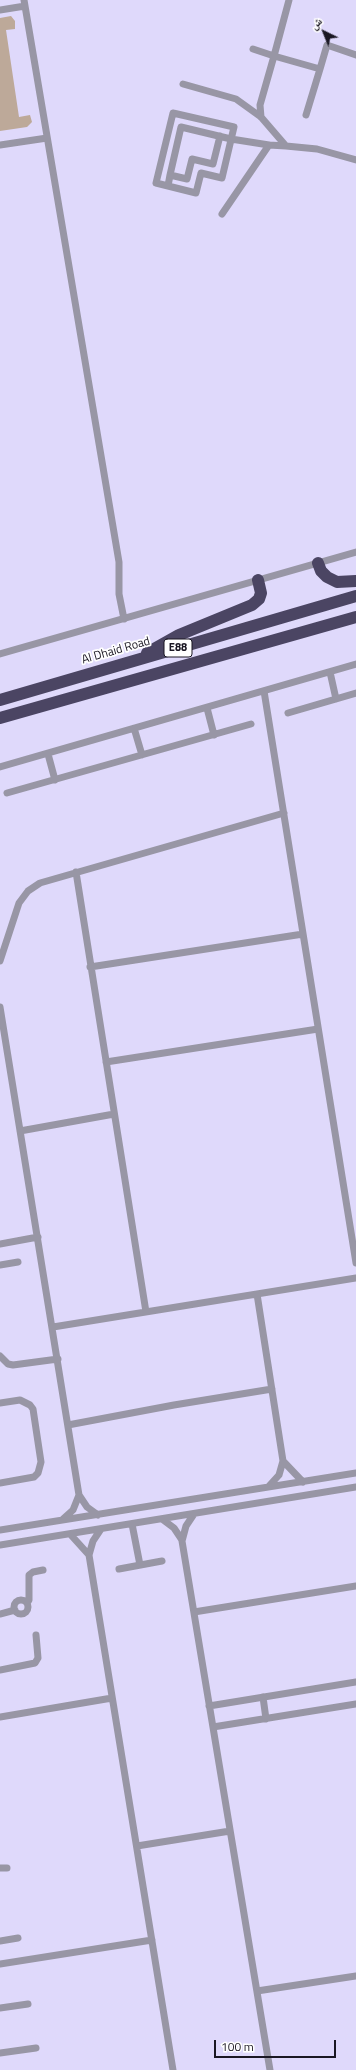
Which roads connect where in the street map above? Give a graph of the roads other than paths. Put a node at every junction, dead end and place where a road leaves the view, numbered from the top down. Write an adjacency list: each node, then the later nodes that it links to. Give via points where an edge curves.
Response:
1 (289, 0): 6 (street)
2 (24, 3): 3 (street); 12 (street)
3 (0, 10)
4 (253, 49): 6 (street)
5 (356, 55): 7 (street, via 327,46)
6 (274, 56): 7 (street); 10 (street, via 260,106)
7 (320, 69): 9 (street)
8 (183, 84): 10 (street, via 236,99)
9 (306, 115)
10 (261, 118): 16 (street)
11 (220, 136): 13 (street); 18 (street, via 182,127); 18 (street, via 213,164 192,159 187,178)
12 (47, 138): 14 (street); 27 (street, via 119,562 119,594)
13 (232, 139): 15 (street); 19 (street, via 222,178 201,173 196,193); 19 (street, via 234,127 173,113 156,183)
14 (0, 145)
15 (269, 145): 16 (street); 20 (street)
16 (286, 146): 17 (street, via 317,149)
17 (356, 160)
18 (170, 174): 19 (street)
19 (168, 186)
20 (222, 214)
21 (356, 552): 22 (street)
22 (318, 563): 23 (street); 24 (highway, via 321,571 336,582)
23 (258, 580): 27 (street); 29 (highway, via 261,593 252,605 156,646)
24 (356, 581)
25 (356, 596): 29 (highway, Al Dhaid Road / E88)
26 (356, 617): 33 (highway, E88)
27 (124, 619): 28 (street)
28 (0, 654)
29 (137, 660): 31 (highway, Al Dhaid Road / E88)
30 (356, 664): 32 (street)
31 (113, 666): 35 (highway, via 58,676); 38 (highway, Al Dhaid Road / E88)
32 (330, 672): 34 (street); 37 (street)
33 (118, 685): 41 (highway, E88); 43 (highway, via 53,710)
34 (264, 691): 39 (street); 51 (street)
35 (0, 692)
36 (356, 693): 37 (street)
37 (336, 699): 40 (street)
38 (0, 700)
39 (207, 708): 44 (street); 45 (street)
40 (288, 714)
41 (0, 718)
42 (251, 724): 45 (street)
43 (0, 726)
44 (134, 728): 46 (street); 47 (street)
45 (214, 735): 47 (street)
46 (48, 754): 48 (street); 49 (street)
47 (142, 755): 49 (street)
48 (0, 767)
49 (55, 780): 50 (street)
50 (7, 793)
51 (284, 813): 52 (street); 53 (street)
52 (76, 872): 54 (street, via 40,883 23,897 16,910); 55 (street)
53 (303, 934): 55 (street); 57 (street)
54 (0, 960)
55 (90, 967): 58 (street)
56 (0, 1007): 60 (street)
57 (318, 1029): 58 (street); 64 (street)
58 (106, 1062): 59 (street)
59 (114, 1114): 60 (street); 68 (street)
60 (20, 1131): 61 (street)
61 (38, 1238): 62 (street); 69 (street)
62 (0, 1244)
63 (18, 1262): 65 (street)
64 (356, 1263)
65 (0, 1265)
66 (356, 1278): 67 (street)
67 (257, 1294): 68 (street); 72 (street)
68 (146, 1312): 69 (street)
69 (53, 1327): 71 (street)
70 (0, 1356): 71 (street, via 8,1364 13,1365)
71 (58, 1359): 74 (street)
72 (272, 1389): 74 (street); 75 (street)
73 (0, 1403): 78 (street, via 20,1400 33,1409 41,1462 38,1473 34,1476)
74 (68, 1425): 81 (street)
75 (283, 1461): 77 (street); 79 (street, via 279,1475)
76 (356, 1473): 77 (street)
77 (303, 1482): 79 (street)
78 (0, 1483)
79 (269, 1487): 83 (street)
80 (356, 1487): 82 (street)
81 (79, 1495): 83 (street); 85 (street, via 73,1510)
82 (194, 1514): 84 (street); 90 (street, via 186,1526)
83 (98, 1515): 85 (street)
84 (162, 1519): 86 (street); 90 (street, via 174,1528)
85 (61, 1520): 88 (street)
86 (132, 1524): 87 (street); 94 (street)
87 (101, 1529): 89 (street); 92 (street, via 93,1541)
88 (0, 1530)
89 (70, 1534): 91 (street); 92 (street)
90 (182, 1540): 98 (street)
91 (0, 1545)
92 (89, 1555): 104 (street)
93 (162, 1561): 94 (street)
94 (140, 1565): 95 (street)
95 (119, 1569)
96 (43, 1570): 99 (street, via 28,1575 29,1597 24,1613 19,1614 15,1610)
97 (356, 1586): 98 (street)
98 (194, 1612): 106 (street)
99 (0, 1614)
100 (36, 1635): 101 (street, via 38,1658 35,1663)
101 (0, 1670)
102 (356, 1682): 103 (street)
103 (263, 1697): 106 (street); 108 (street)
104 (112, 1698): 107 (street); 111 (street)
105 (356, 1704): 108 (street)
106 (209, 1706): 109 (street)
107 (0, 1717)
108 (266, 1718): 109 (street)
109 (213, 1727): 110 (street)
110 (230, 1831): 111 (street); 117 (street)
111 (136, 1846): 113 (street)
112 (18, 1938): 114 (street)
113 (152, 1940): 115 (street); 122 (street)
114 (0, 1941)
115 (0, 1964)
116 (356, 1976): 117 (street)
117 (257, 1991): 123 (street)
118 (28, 2004): 119 (street)
119 (0, 2008)
120 (36, 2048): 121 (street)
121 (0, 2053)
122 (173, 2070)
123 (270, 2070)

